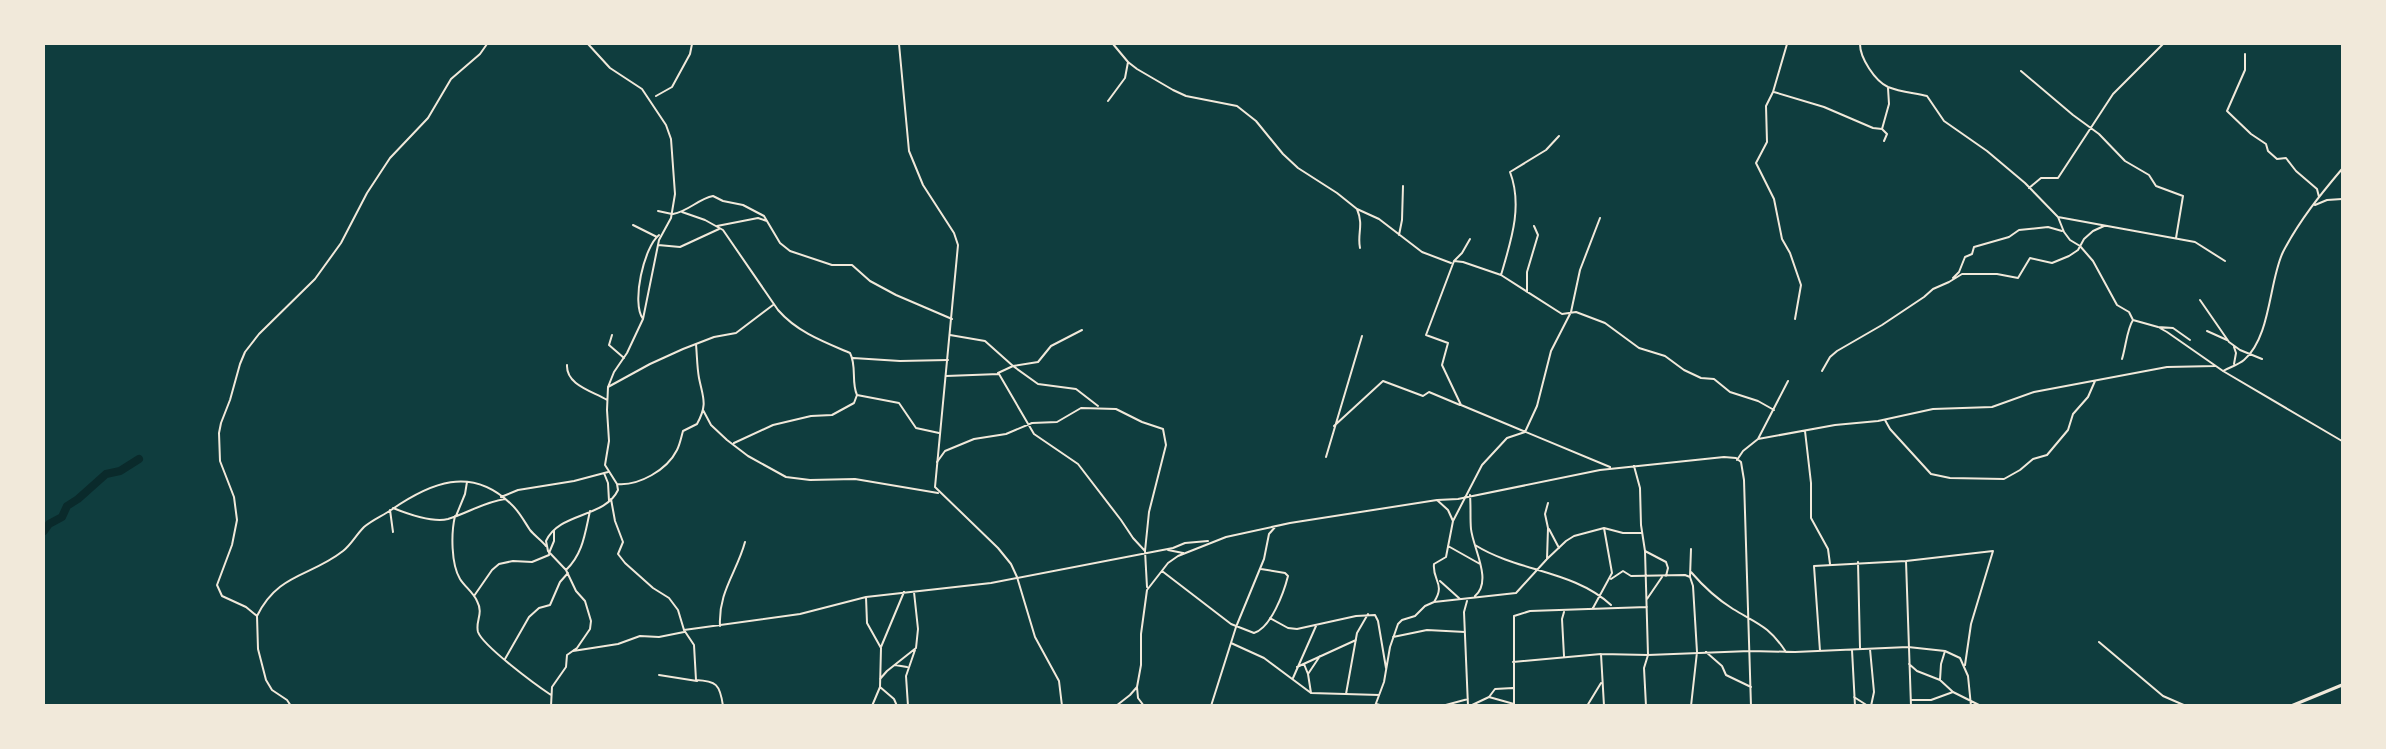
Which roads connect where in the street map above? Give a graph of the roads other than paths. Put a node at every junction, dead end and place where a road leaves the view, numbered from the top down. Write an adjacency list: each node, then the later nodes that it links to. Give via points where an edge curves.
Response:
1 (487, 44): 175 (street, via 452,79 428,118 390,158 341,243 315,279 259,334 240,364 219,433 220,460 234,497 237,520 217,585 222,596)
2 (588, 44): 29 (street, via 610,68 642,89 668,130 675,194)
3 (692, 44): 14 (street, via 672,87)
4 (899, 44): 54 (street, via 909,151 923,185 958,245)
5 (1113, 44): 10 (street)
6 (1787, 44): 13 (street)
7 (1860, 44): 12 (street, via 1863,60)
8 (2163, 44): 16 (street, via 2113,94)
9 (2245, 54): 23 (street, via 2245,70 2227,111 2266,144 2277,159 2291,161 2296,171 2318,189)
10 (1128, 62): 15 (street, via 1125,78); 26 (street, via 1182,95 1236,106 1298,168)
11 (2021, 71): 16 (street)
12 (1888, 87): 17 (street, via 1889,104); 22 (street, via 1927,96 1944,121 1987,151)
13 (1773, 92): 17 (street); 55 (street, via 1766,106 1767,142 1756,163 1774,199 1782,239 1801,285)
14 (656, 96)
15 (1108, 101)
16 (2092, 128): 22 (street, via 2058,178 2042,178); 40 (street, via 2125,161 2149,175 2156,186 2183,196)
17 (1882, 129): 19 (street, via 1887,134)
18 (1559, 136): 47 (street, via 1546,150 1510,172 1515,197 1514,225)
19 (1884, 141)
20 (2343, 169): 23 (street)
21 (1403, 186): 38 (street)
22 (2029, 188): 30 (street)
23 (2319, 197): 25 (street)
24 (2343, 199): 25 (street)
25 (2315, 205): 67 (street, via 2299,224 2278,264 2270,309)
26 (1357, 209): 38 (street, via 1379,219); 44 (street, via 1362,228)
27 (658, 211): 29 (street)
28 (682, 212): 29 (street); 32 (street, via 713,196 748,207); 36 (street)
29 (672, 214): 39 (street)
30 (2058, 217): 35 (street); 37 (street)
31 (1600, 218): 52 (street, via 1580,270)
32 (767, 221): 36 (street, via 758,218); 54 (street, via 784,248 832,266 852,266 890,292)
33 (633, 225): 39 (street)
34 (1534, 226): 49 (street, via 1538,235 1527,272)
35 (2104, 226): 40 (street); 43 (street, via 2084,238)
36 (719, 227): 42 (street, via 680,247); 51 (street)
37 (2064, 232): 43 (street); 48 (street, via 2048,227 2019,230 2009,237 1974,247)
38 (1399, 235): 46 (street, via 1422,252)
39 (659, 236): 42 (street); 53 (street, via 646,256 640,283 639,311)
40 (2176, 238): 45 (street, via 2195,242)
41 (1470, 239): 46 (street)
42 (658, 245): 53 (street)
43 (2080, 246): 48 (street, via 2075,253 2052,263 2030,258 2018,278 1968,272); 56 (street, via 2094,261 2117,305 2129,312)
44 (1360, 248)
45 (2225, 261)
46 (1452, 262): 47 (street); 86 (street, via 1426,335 1448,343 1442,365)
47 (1501, 275): 49 (street)
48 (1949, 282): 78 (street, via 1933,288 1837,351)
49 (1527, 292): 52 (street, via 1562,314)
50 (2200, 300): 64 (street)
51 (774, 304): 65 (street, via 736,333); 69 (street, via 795,326)
52 (1571, 312): 89 (street, via 1605,323 1639,348 1665,357 1701,378 1714,379 1730,392); 94 (street, via 1551,351)
53 (643, 319): 68 (street)
54 (952, 319): 61 (street)
55 (1796, 319)
56 (2133, 320): 57 (street); 70 (street)
57 (2158, 327): 63 (street, via 2173,328); 75 (street)
58 (1082, 330): 74 (street, via 1051,346 1041,361)
59 (2206, 330): 64 (street)
60 (612, 335): 68 (street, via 609,345)
61 (950, 335): 72 (street); 74 (street, via 986,341)
62 (1362, 336): 92 (street)
63 (2190, 340)
64 (2229, 342): 66 (street)
65 (696, 344): 83 (street); 88 (street)
66 (2234, 347): 67 (street); 76 (street)
67 (2249, 354): 71 (street); 76 (street)
68 (624, 358): 83 (street)
69 (853, 358): 72 (street); 84 (street)
70 (2122, 359)
71 (2262, 359)
72 (948, 360): 80 (street)
73 (567, 365): 85 (street, via 574,382)
74 (1013, 366): 79 (street); 87 (street, via 1043,386 1076,389)
75 (2216, 366): 77 (street); 82 (street, via 2167,367)
76 (2234, 366): 77 (street)
77 (2223, 370): 97 (street)
78 (1822, 371)
79 (998, 373): 80 (street); 91 (street)
80 (946, 376): 95 (street)
81 (1788, 381): 89 (street)
82 (2095, 381): 90 (street, via 2034,392 1992,407 1947,407); 90 (street, via 2088,397 2073,414 2068,430 2047,455 2033,459 2004,479 1931,474)
83 (608, 387): 85 (street)
84 (858, 395): 95 (street, via 899,403 916,428); 98 (street, via 854,403 832,415 773,425)
85 (607, 400): 104 (street)
86 (1461, 405): 92 (street, via 1429,392 1423,396 1383,381); 94 (street)
87 (1099, 407): 91 (street, via 1077,409 1057,422); 134 (street, via 1116,409 1164,430 1166,445 1149,512)
88 (704, 410): 98 (street, via 711,425); 106 (street, via 697,424 682,431 669,461 638,483)
89 (1773, 410): 96 (street)
90 (1886, 420): 93 (street)
91 (1027, 424): 101 (street, via 1006,434 974,439 949,449); 134 (street, via 1038,439 1078,464)
92 (1334, 426): 99 (street)
93 (1805, 430): 96 (street); 141 (street, via 1811,518 1828,549)
94 (1526, 432): 103 (street); 110 (street, via 1507,438 1499,446 1482,465)
95 (939, 433): 101 (street)
96 (1758, 439): 100 (street)
97 (2343, 441)
98 (732, 444): 107 (street, via 791,478 855,479)
99 (1326, 457)
100 (1737, 460): 102 (street, via 1724,457); 176 (street, via 1741,462 1744,480)
101 (936, 463): 107 (street, via 934,480)
102 (1634, 466): 103 (street); 124 (street, via 1640,488)
103 (1613, 468): 108 (street)
104 (606, 473): 106 (street); 109 (street, via 518,490); 112 (street)
105 (467, 482): 109 (street); 115 (street, via 424,488); 117 (street)
106 (617, 484): 112 (street, via 618,490)
107 (938, 493): 150 (street, via 1001,551)
108 (1470, 495): 110 (street); 127 (street)
109 (501, 497): 111 (street)
110 (1465, 497): 113 (street); 118 (street)
111 (505, 499): 117 (street); 128 (street)
112 (610, 500): 116 (street); 182 (street, via 623,542 618,554 674,602)
113 (1437, 500): 118 (street); 119 (street)
114 (1548, 503): 120 (street)
115 (392, 509): 117 (street, via 442,520); 123 (street); 175 (street, via 365,526 332,559 285,581)
116 (590, 511): 122 (street); 145 (street, via 580,552)
117 (455, 516): 160 (street, via 451,536 458,576)
118 (1454, 521): 129 (street)
119 (1275, 526): 125 (street); 142 (street, via 1269,534)
120 (1548, 528): 130 (street); 137 (street)
121 (1604, 528): 124 (street); 130 (street, via 1574,536); 153 (street)
122 (554, 530): 128 (street); 136 (street)
123 (393, 532)
124 (1642, 533): 133 (street)
125 (1211, 541): 131 (street); 135 (street)
126 (745, 542): 179 (street, via 730,574)
127 (1475, 545): 140 (street); 143 (street, via 1496,557)
128 (546, 546): 136 (street)
129 (1448, 546): 140 (street); 152 (street, via 1445,560 1434,564)
130 (1559, 548): 137 (street)
131 (1165, 549): 134 (street); 135 (street)
132 (1691, 549): 146 (street)
133 (1645, 551): 147 (street); 149 (street, via 1666,562)
134 (1145, 552): 150 (street, via 1080,568); 155 (street)
135 (1183, 553): 144 (street)
136 (549, 554): 145 (street); 160 (street, via 532,562 499,564)
137 (1547, 559): 143 (street)
138 (1906, 561): 139 (street); 188 (street); 211 (street, via 1993,551 1971,624)
139 (1858, 562): 141 (street); 190 (street)
140 (1480, 564): 162 (street, via 1482,587)
141 (1830, 564): 196 (street, via 1814,566)
142 (1261, 568): 177 (street, via 1288,576); 181 (street)
143 (1537, 569): 159 (street, via 1570,579); 162 (street, via 1516,593)
144 (1162, 571): 155 (street); 181 (street)
145 (567, 572): 194 (street, via 585,601 591,621 588,633); 205 (street, via 550,605 529,617)
146 (1691, 572): 151 (street); 176 (street, via 1725,603)
147 (1646, 575): 148 (street); 153 (street, via 1631,576 1623,571); 154 (street)
148 (1655, 576): 149 (street); 154 (street)
149 (1664, 576): 151 (street); 165 (street)
150 (1017, 577): 158 (street); 243 (street, via 1035,637 1059,681)
151 (1690, 577): 198 (street)
152 (1438, 579): 156 (street); 163 (street)
153 (1611, 579): 159 (street)
154 (1646, 582): 165 (street)
155 (1147, 590): 224 (street)
156 (1439, 591): 166 (street); 167 (street)
157 (904, 592): 158 (street); 161 (street); 189 (street)
158 (914, 592): 192 (street, via 918,629)
159 (1600, 595): 168 (street); 171 (street)
160 (474, 596): 205 (street, via 480,609 479,634)
161 (867, 597): 179 (street, via 800,614); 189 (street, via 867,623)
162 (1473, 598): 164 (street)
163 (1461, 600): 164 (street); 166 (street); 170 (street)
164 (1467, 600): 170 (street)
165 (1647, 600): 169 (street)
166 (1443, 601): 167 (street)
167 (1434, 602): 184 (street, via 1400,622)
168 (1612, 607): 169 (street); 171 (street)
169 (1647, 607): 202 (street)
170 (1464, 608): 183 (street)
171 (1593, 608): 172 (street)
172 (1564, 610): 173 (street); 178 (street)
173 (1557, 611): 178 (street); 207 (street, via 1530,611 1514,616)
174 (1368, 614): 180 (street); 185 (street); 214 (street, via 1375,615 1378,621)
175 (257, 616): 237 (street, via 258,649 266,680)
176 (1749, 617): 195 (street); 200 (street, via 1774,634)
177 (1270, 618): 180 (street, via 1292,629); 181 (street, via 1258,633)
178 (1562, 619): 204 (street)
179 (720, 626): 182 (street)
180 (1316, 626): 206 (street)
181 (1236, 627): 187 (street)
182 (684, 631): 194 (street); 221 (street, via 694,645)
183 (1465, 632): 184 (street, via 1428,630); 234 (street)
184 (1392, 638): 214 (street)
185 (1356, 640): 203 (street); 229 (street)
186 (2099, 642): 262 (street, via 2157,692)
187 (1231, 643): 218 (street, via 1264,658); 246 (street)
188 (1908, 647): 191 (street); 197 (street); 209 (street)
189 (881, 648): 217 (street)
190 (1860, 648): 191 (street); 193 (street)
191 (1870, 648): 258 (street, via 1874,690)
192 (915, 650): 210 (street); 213 (street)
193 (1852, 650): 196 (street); 233 (street)
194 (573, 651): 230 (street, via 567,655 566,667)
195 (1750, 651): 199 (street); 200 (street); 225 (street)
196 (1820, 651): 200 (street)
197 (1945, 651): 211 (street, via 1960,658); 220 (street)
198 (1697, 652): 199 (street); 202 (street); 255 (street)
199 (1706, 652): 225 (street, via 1726,675)
200 (1786, 652)
201 (1601, 654): 202 (street); 204 (street); 219 (street)
202 (1648, 655): 254 (street, via 1644,668)
203 (1320, 656): 208 (street); 215 (street)
204 (1564, 656): 207 (street)
205 (505, 659): 230 (street)
206 (1300, 660): 208 (street); 212 (street)
207 (1513, 662): 226 (street)
208 (1304, 663): 212 (street); 215 (street)
209 (1909, 663): 220 (street, via 1917,671); 235 (street)
210 (895, 665): 213 (street); 217 (street)
211 (1965, 666): 236 (street)
212 (1297, 667): 218 (street)
213 (908, 668): 242 (street)
214 (1387, 669): 231 (street)
215 (1308, 674): 228 (street)
216 (659, 675): 221 (street)
217 (880, 679): 223 (street)
218 (1293, 679): 228 (street)
219 (1602, 680): 252 (street); 253 (street)
220 (1940, 680): 227 (street)
221 (698, 681): 239 (street, via 716,684)
222 (2343, 685): 263 (highway)
223 (880, 687): 240 (street); 241 (street)
224 (1137, 687): 244 (street); 245 (street, via 1138,698)
225 (1751, 687): 256 (street)
226 (1513, 688): 232 (street, via 1495,689); 251 (street)
227 (1953, 692): 235 (street, via 1931,700); 236 (street)
228 (1311, 693): 229 (street)
229 (1346, 694): 231 (street)
230 (551, 695): 238 (street)
231 (1379, 695): 247 (street)
232 (1490, 697): 250 (street); 251 (street)
233 (1854, 697): 257 (street); 258 (street)
234 (1468, 699): 249 (street); 250 (street)
235 (1911, 700): 259 (street)
236 (1970, 700): 260 (street); 261 (street)
237 (291, 705)
238 (551, 705)
239 (723, 705)
240 (872, 705)
241 (897, 705)
242 (908, 705)
243 (1062, 705)
244 (1116, 705)
245 (1144, 705)
246 (1211, 705)
247 (1375, 705): 248 (street)
248 (1384, 705)
249 (1442, 705)
250 (1469, 705)
251 (1514, 705)
252 (1586, 705)
253 (1604, 705)
254 (1646, 705)
255 (1691, 705)
256 (1751, 705)
257 (1855, 705)
258 (1870, 705)
259 (1911, 705)
260 (1971, 705)
261 (1981, 705)
262 (2186, 705)
263 (2291, 705)

